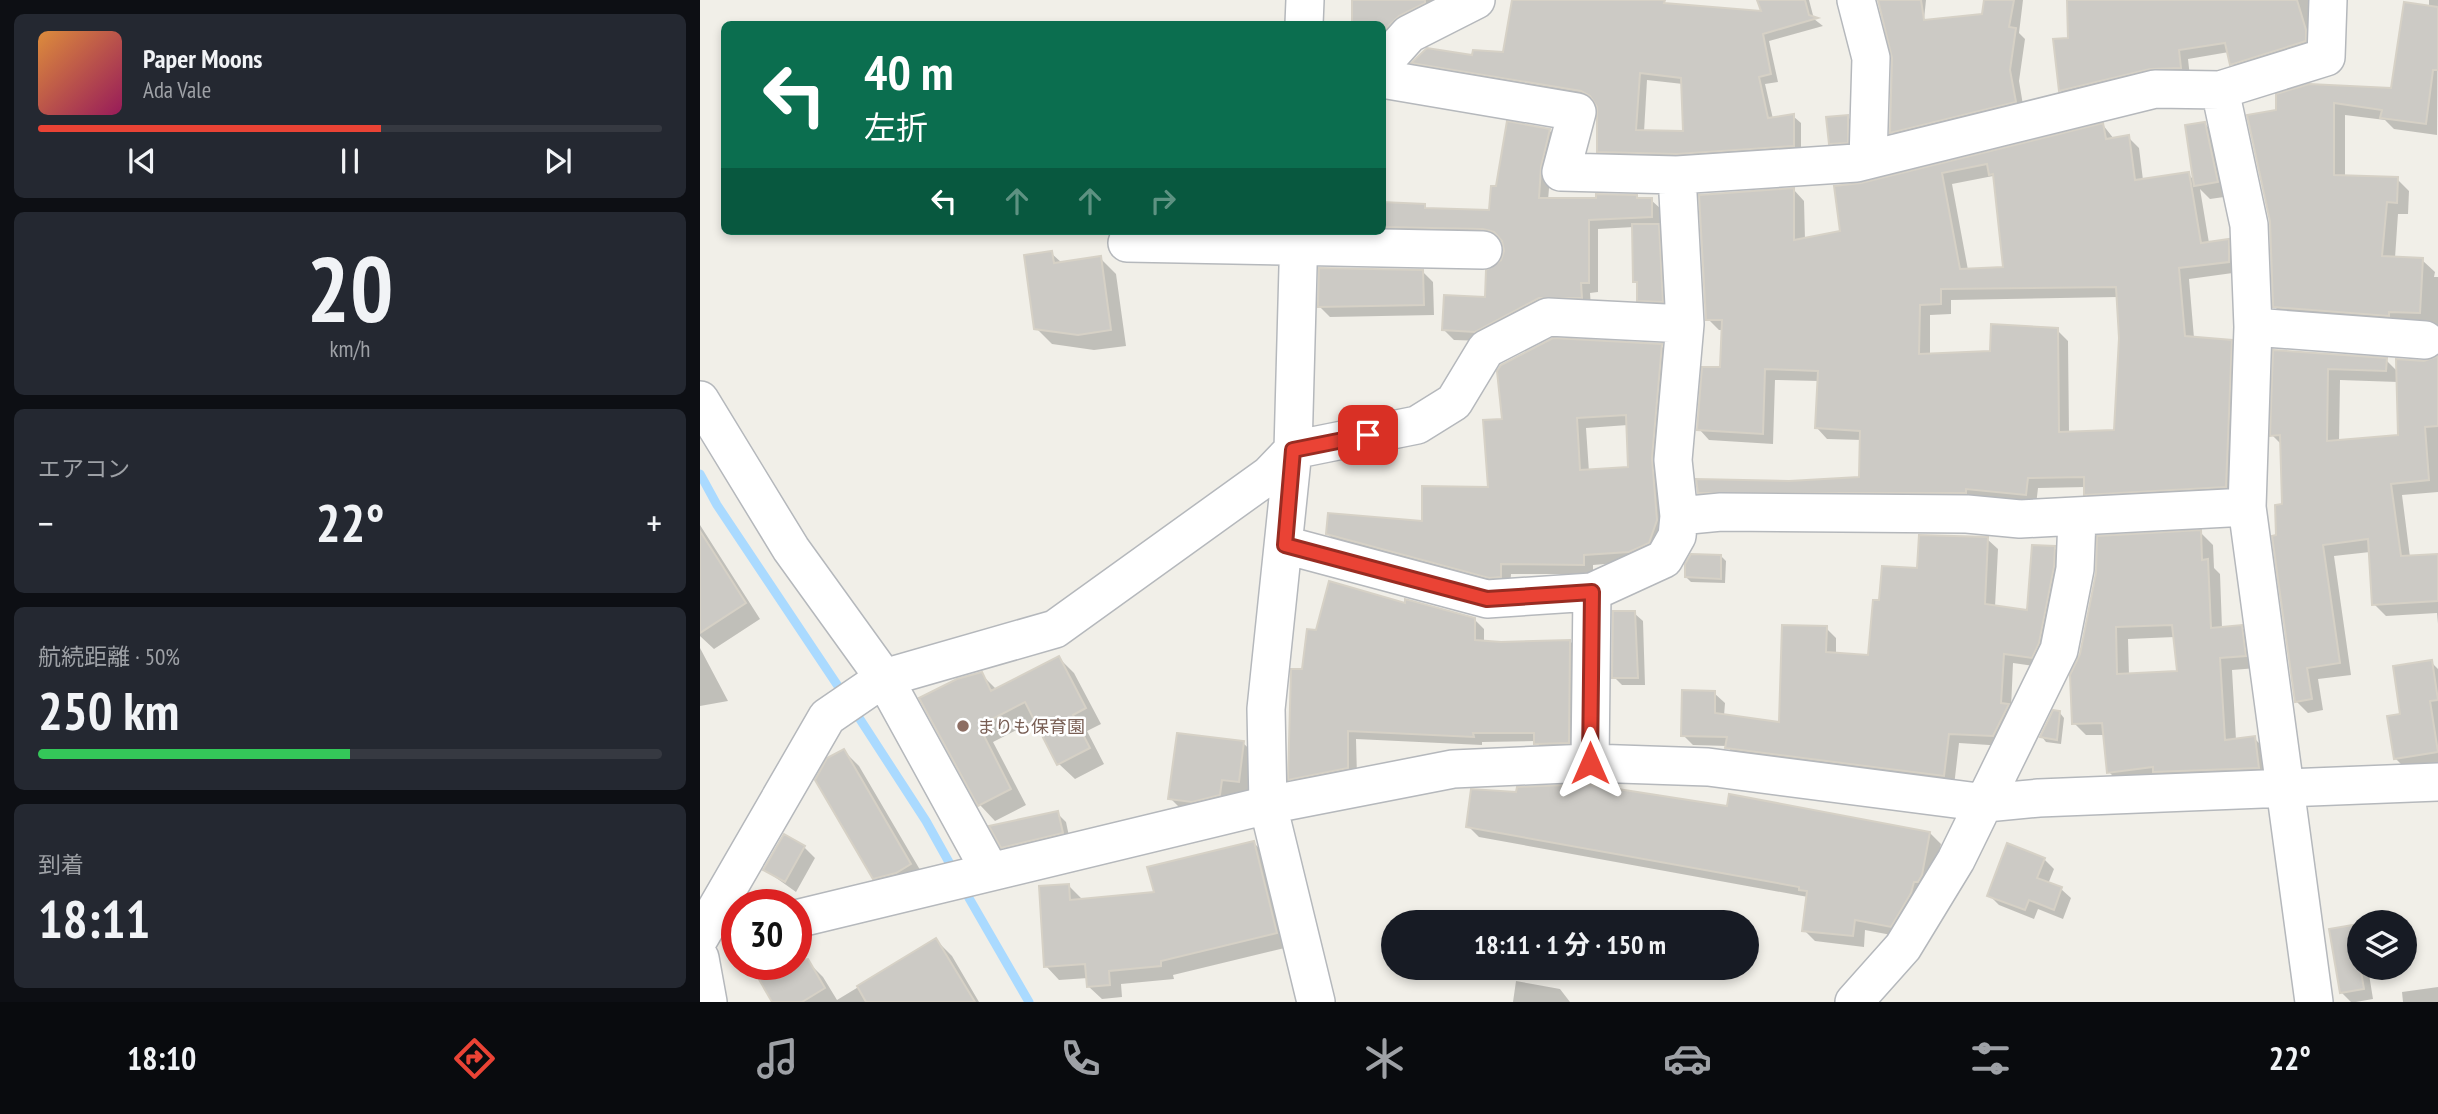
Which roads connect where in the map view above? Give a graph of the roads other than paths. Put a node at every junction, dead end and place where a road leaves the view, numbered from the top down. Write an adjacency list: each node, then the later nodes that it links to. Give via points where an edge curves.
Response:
1 (1305, 0): 5 (street)
2 (1476, 0): 6 (street, via 1409,34)
3 (1856, 0): 9 (street, via 1871,58)
4 (2328, 0): 8 (street, via 2326,57)
5 (1304, 21)
6 (1386, 60)
7 (1386, 80): 10 (street, via 1577,112 1561,172)
8 (2220, 90): 9 (street, via 2155,89); 15 (street, via 2249,225)
9 (1868, 160): 10 (street)
10 (1678, 175): 14 (street)
11 (1299, 239): 12 (street); 13 (street); 18 (street)
12 (1127, 243)
13 (1483, 250)
14 (1685, 324): 18 (street, via 1548,317 1486,349 1454,402 1417,425); 20 (street, via 1673,460)
15 (2253, 327): 16 (street); 19 (street)
16 (2425, 340)
17 (700, 400): 24 (street)
18 (1293, 450): 22 (street); 24 (street, via 1269,475 1055,629)
19 (2247, 507): 21 (street); 27 (street)
20 (1679, 516): 21 (street, via 1721,512); 23 (street, via 1677,536 1664,559)
21 (2077, 518): 28 (street, via 2075,569 2059,650)
22 (1285, 545): 23 (street, via 1487,599); 29 (street, via 1266,709)
23 (1592, 592): 25 (street)
24 (878, 682): 30 (street); 33 (street, via 827,717)
25 (1590, 763): 28 (street, via 1708,767); 29 (street, via 1453,769)
26 (2438, 782): 27 (street)
27 (2284, 790): 28 (street); 38 (street)
28 (1986, 803): 37 (street, via 1903,947)
29 (1268, 805): 30 (street); 36 (street)
30 (984, 873): 31 (street)
31 (812, 915)
32 (721, 936): 33 (street)
33 (700, 939)
34 (700, 958): 35 (street)
35 (708, 1002)
36 (1316, 1002)
37 (1854, 1002)
38 (2314, 1002)

